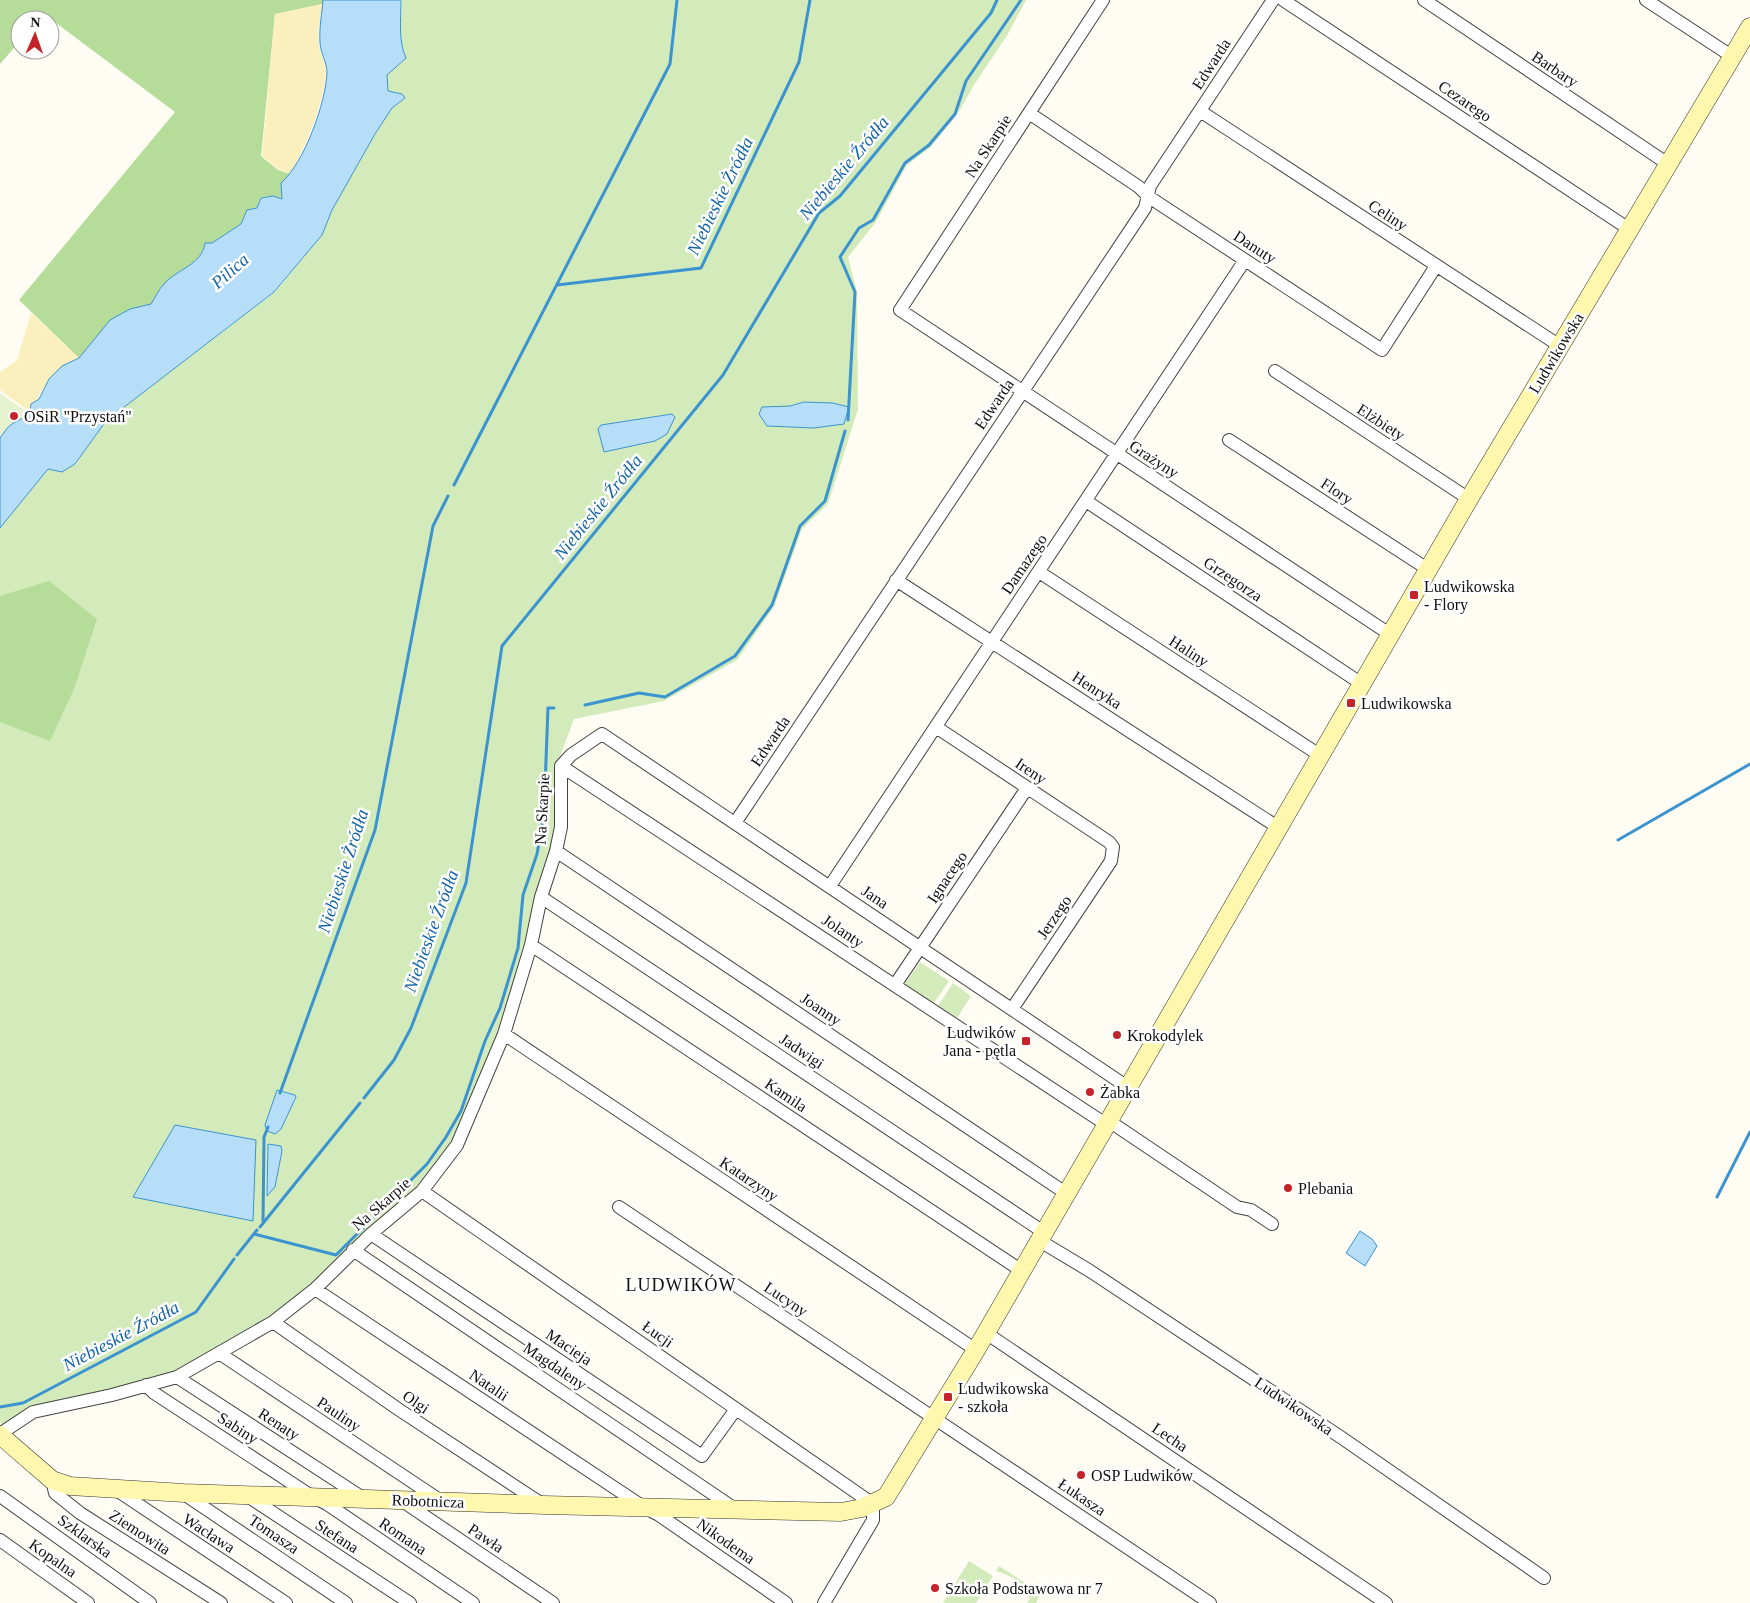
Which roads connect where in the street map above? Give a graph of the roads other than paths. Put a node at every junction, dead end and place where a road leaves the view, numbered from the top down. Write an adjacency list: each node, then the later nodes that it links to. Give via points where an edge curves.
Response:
1 (1103, 0): 9 (street, Na Skarpie)
2 (1273, 0): 8 (street, Edwarda)
3 (1283, 0): 12 (street, Cezarego)
4 (1424, 0): 10 (street, Barbary)
5 (1646, 0): 7 (street)
6 (1750, 28): 7 (street, Ludwikowska)
7 (1733, 57): 10 (street, Ludwikowska)
8 (1200, 111): 11 (street, Edwarda, via 1150,186); 14 (street, Celiny)
9 (1029, 113): 11 (street, Danuty); 15 (street, Na Skarpie)
10 (1668, 164): 12 (street, Ludwikowska)
11 (1149, 197): 13 (street, Danuty); 18 (street, Edwarda, via 1145,208)
12 (1629, 229): 16 (street, Ludwikowska)
13 (1245, 260): 14 (street, Danuty, via 1382,350); 20 (street, Damazego)
14 (1436, 266): 16 (street, Celiny)
15 (900, 310): 18 (street, Grażyny)
16 (1560, 346): 21 (street, Ludwikowska)
17 (1276, 371): 21 (street, Elżbiety)
18 (1022, 391): 20 (street, Grażyny); 25 (street, Edwarda)
19 (1229, 440): 23 (street, Flory)
20 (1117, 454): 22 (street, Damazego); 26 (street, Grażyny)
21 (1470, 499): 23 (street, Ludwikowska)
22 (1086, 501): 24 (street, Damazego); 28 (street, Grzegorza)
23 (1429, 570): 26 (street, Ludwikowska)
24 (1039, 572): 27 (street, Damazego); 31 (street, Haliny)
25 (896, 580): 27 (street, Henryka); 34 (street, Edwarda)
26 (1391, 635): 28 (street, Ludwikowska)
27 (992, 641): 29 (street, Damazego); 35 (street, Henryka)
28 (1362, 684): 31 (street, Ludwikowska)
29 (936, 728): 33 (street, Ireny); 38 (street, Damazego)
30 (602, 734): 32 (street, Na Skarpie, via 571,755); 34 (street, Jana)
31 (1321, 756): 35 (street, Ludwikowska)
32 (561, 766): 37 (street, Na Skarpie, via 561,827); 42 (street, Jolanty)
33 (1026, 788): 36 (street, Ireny); 41 (street, Ignacego)
34 (735, 823): 38 (street, Jana)
35 (1279, 828): 45 (street, Ludwikowska)
36 (1109, 842): 43 (street, Jerzego, via 1113,847 1111,861)
37 (556, 851): 39 (street, Na Skarpie); 48 (street, Joanny)
38 (830, 886): 41 (street, Jana)
39 (541, 897): 40 (street, Na Skarpie); 52 (street, Jadwigi)
40 (531, 946): 44 (street, Na Skarpie); 54 (street, Kamila)
41 (920, 947): 42 (street, Ignacego); 43 (street, Jana)
42 (895, 986): 46 (street, Jolanty)
43 (1012, 1009): 45 (street, Jana)
44 (504, 1034): 47 (street, Na Skarpie, via 457,1144); 58 (street, Katarzyny)
45 (1129, 1088): 46 (street, Ludwikowska)
46 (1108, 1123): 48 (street, Ludwikowska); 50 (street, via 1237,1207 1251,1210)
47 (422, 1192): 51 (street, Na Skarpie); 62 (street, Łucji)
48 (1068, 1194): 52 (street, Ludwikowska)
49 (619, 1207): 63 (street, Lucyny)
50 (1272, 1224)
51 (371, 1234): 53 (street, Na Skarpie); 62 (street, Macieja, via 702,1456)
52 (1042, 1237): 54 (street, Ludwikowska); 79 (street, Ludwikowska)
53 (353, 1250): 55 (street, Na Skarpie); 77 (street, Magdaleny)
54 (1022, 1271): 57 (street, Ludwikowska)
55 (315, 1289): 56 (street, Na Skarpie); 76 (street, Natalii)
56 (273, 1322): 59 (street, Na Skarpie); 75 (street, Olgi, via 398,1410)
57 (986, 1333): 58 (street, Ludwikowska); 91 (street, Lecha)
58 (976, 1350): 63 (street, Ludwikowska)
59 (218, 1353): 60 (street, Na Skarpie); 73 (street, Pauliny)
60 (177, 1377): 61 (street, Na Skarpie); 71 (street, Renaty)
61 (146, 1385): 64 (street, Na Skarpie, via 33,1412); 70 (street, Sabiny)
62 (736, 1409): 74 (street, Łucji)
63 (935, 1418): 74 (street, Ludwikowska, via 893,1488); 90 (street, Łukasza)
64 (0, 1434): 65 (street, Robotnicza)
65 (52, 1480): 66 (street, Robotnicza, via 70,1486); 82 (street, Ziemowita, via 55,1492 80,1513)
66 (114, 1489): 67 (street, Robotnicza); 83 (street, Wacława)
67 (184, 1493): 68 (street, Robotnicza); 84 (street, Tomasza)
68 (246, 1495): 70 (street, Robotnicza); 85 (street, Stefana)
69 (0, 1496): 81 (street, Szklarska)
70 (313, 1497): 71 (street, Robotnicza); 86 (street, Romana)
71 (364, 1499): 72 (street, Robotnicza)
72 (401, 1500): 73 (street, Robotnicza); 87 (street, Pawła)
73 (442, 1501): 75 (street, Robotnicza)
74 (874, 1504): 77 (street, Robotnicza, via 841,1512); 89 (street, via 873,1520)
75 (544, 1505): 76 (street, Robotnicza)
76 (646, 1508): 77 (street, Robotnicza); 88 (street, Nikodema)
77 (737, 1510)
78 (0, 1540): 80 (street, Kopalna)
79 (1544, 1578)
80 (88, 1603)
81 (150, 1603)
82 (221, 1603)
83 (286, 1603)
84 (346, 1603)
85 (410, 1603)
86 (473, 1603)
87 (553, 1603)
88 (786, 1603)
89 (824, 1603)
90 (1210, 1603)
91 (1386, 1603)

